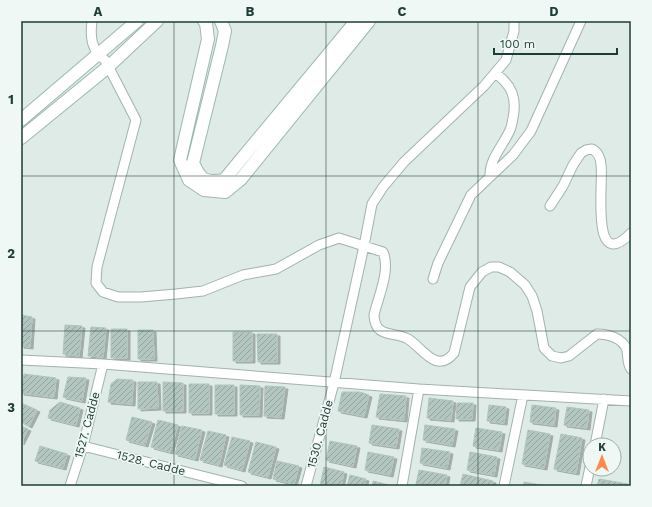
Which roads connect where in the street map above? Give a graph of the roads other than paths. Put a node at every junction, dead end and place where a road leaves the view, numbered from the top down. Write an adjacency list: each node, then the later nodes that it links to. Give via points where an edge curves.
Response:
1 (92, 21): 10 (street, via 90,37)
2 (137, 21): 10 (street)
3 (157, 21): 11 (street)
4 (204, 21): 7 (street, via 208,39 180,160 188,180 204,190 225,192 241,179)
5 (222, 21): 6 (street, via 225,31 222,46 193,162 199,176 211,182 224,180)
6 (356, 21)
7 (369, 21)
8 (514, 21): 12 (street, 1530. Cadde, via 514,31 506,60)
9 (581, 21): 15 (street, via 529,135)
10 (98, 55): 11 (street); 13 (street)
11 (108, 66): 14 (street); 18 (street, via 136,120 97,267 96,283 103,292 118,298 203,290 243,275 276,269 319,245 339,238)
12 (495, 73): 15 (street, via 504,79 512,90 515,111 511,129 489,169); 18 (street, 1530. Cadde, via 404,162 383,187 372,204)
13 (21, 120)
14 (21, 138)
15 (490, 177): 19 (street, via 467,201)
16 (550, 206): 17 (street, via 581,153 592,149 602,166 601,215 605,238 610,243 616,243)
17 (631, 233)
18 (364, 246): 22 (street, via 383,252 386,263 374,316 377,326 384,333 406,338 431,359 446,359 454,353 470,287 482,272 495,267 516,276 529,290 537,311 543,344 549,354 565,357 597,334 603,334 624,344); 23 (street, 1530. Cadde)
19 (433, 279)
20 (21, 360): 21 (street)
21 (103, 364): 23 (street); 29 (street, 1527. Cadde)
22 (631, 369)
23 (334, 383): 24 (street); 32 (street, 1530. Cadde)
24 (419, 389): 25 (street); 33 (street)
25 (523, 395): 26 (street); 34 (street)
26 (604, 399): 27 (street); 28 (street)
27 (631, 401)
28 (597, 437)
29 (83, 446): 30 (street, 1527. Cadde); 31 (street, 1528. Cadde)
30 (70, 486)
31 (242, 486)
32 (306, 486)
33 (402, 486)
34 (504, 486)

